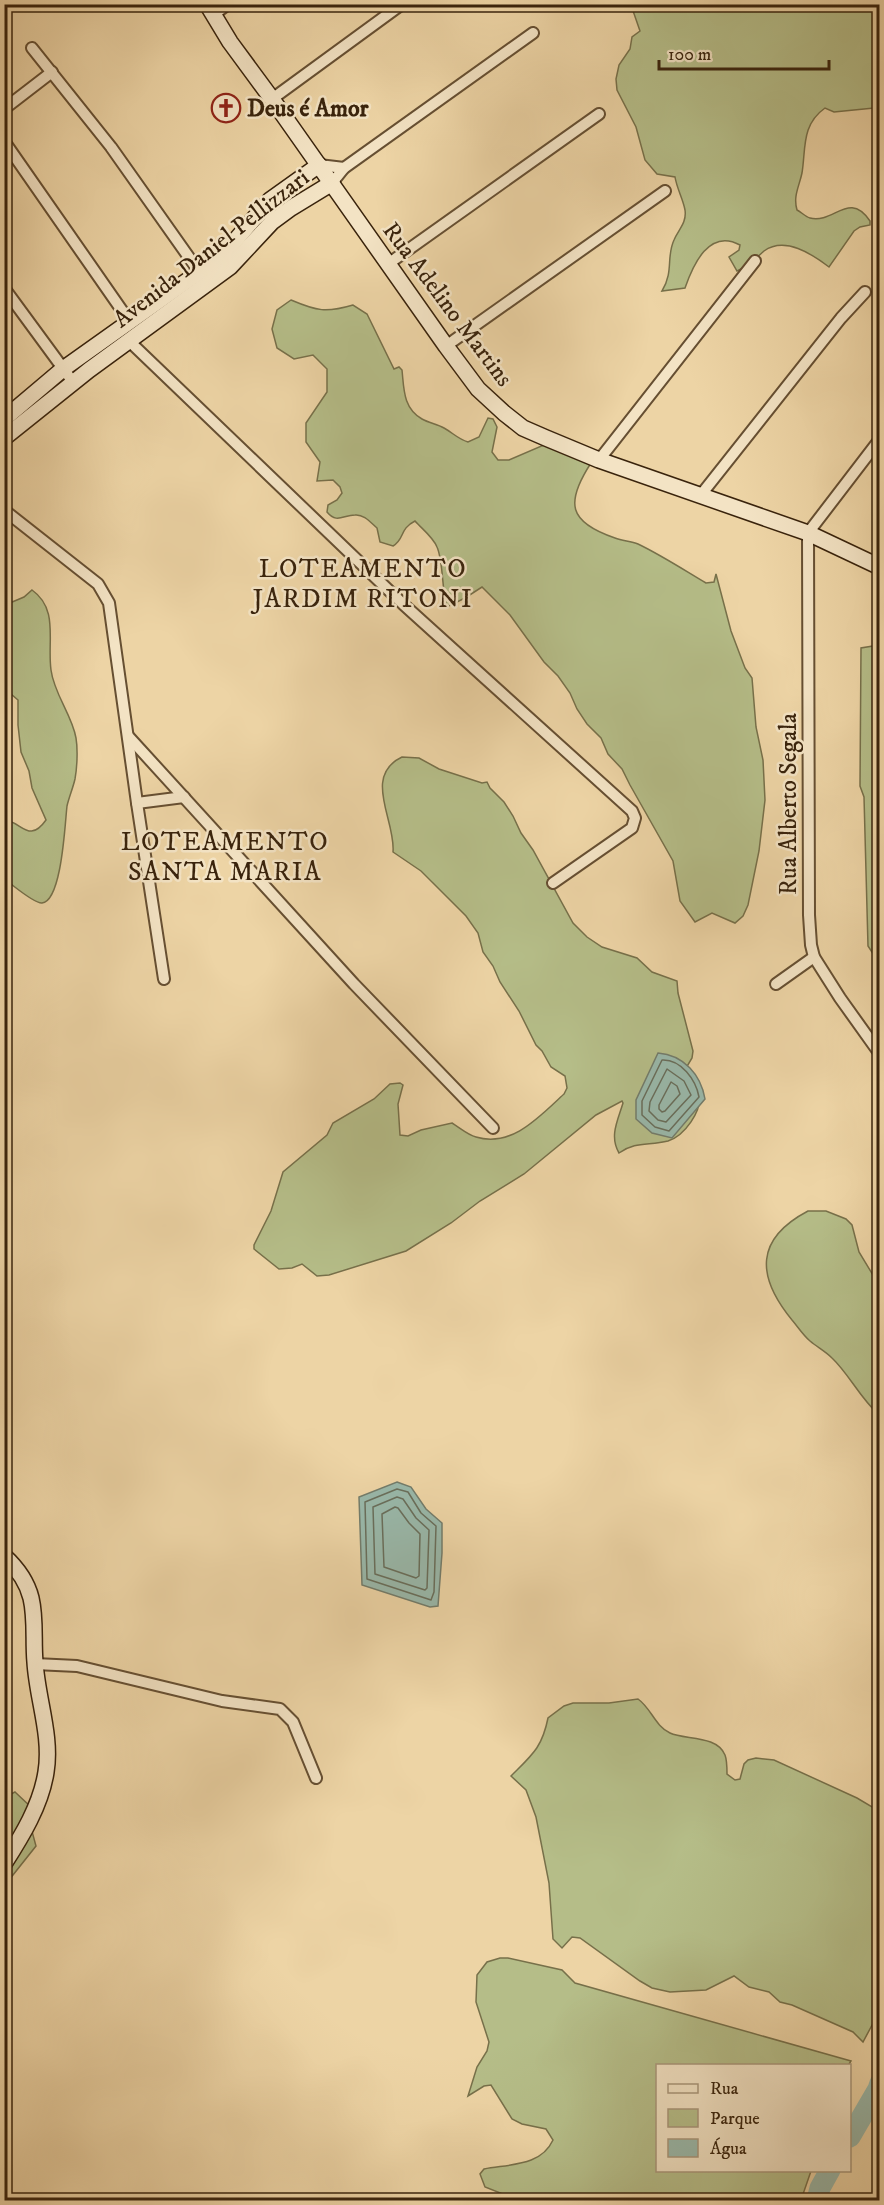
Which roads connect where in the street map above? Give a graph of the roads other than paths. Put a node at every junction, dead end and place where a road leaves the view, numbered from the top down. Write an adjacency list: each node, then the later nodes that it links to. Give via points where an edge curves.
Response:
1 (228, 4): 3 (street)
2 (402, 4): 7 (street)
3 (210, 10): 7 (street, Rua Adelino Martins)
4 (533, 33): 12 (street)
5 (32, 48): 6 (street)
6 (52, 72): 8 (street); 17 (street, via 111,147)
7 (273, 99): 11 (street, Rua Adelino Martins)
8 (4, 109)
9 (599, 114): 16 (street)
10 (4, 141): 20 (street)
11 (319, 165): 12 (street); 13 (street, Rua Adelino Martins); 17 (street, Avenida Daniel Pellizzari, via 270,200 232,247)
12 (344, 168): 13 (street)
13 (332, 183): 16 (street, Rua Adelino Martins); 21 (street, Avenida Daniel Pellizzari, via 278,218 230,267)
14 (665, 191): 22 (street)
15 (755, 261): 28 (street)
16 (388, 264): 22 (street, Rua Adelino Martins)
17 (200, 273): 20 (street, Avenida Daniel Pellizzari)
18 (4, 288): 23 (street)
19 (865, 292): 29 (street)
20 (130, 321): 23 (street, Avenida Daniel Pellizzari)
21 (129, 341): 24 (street, Avenida Daniel Pellizzari); 36 (street, via 403,604 632,811 632,828)
22 (446, 346): 28 (street, Rua Adelino Martins, via 478,389 523,428)
23 (63, 369): 24 (street); 25 (street, Avenida Daniel Pellizzari)
24 (73, 382): 26 (street, Avenida Daniel Pellizzari)
25 (4, 419)
26 (4, 438)
27 (879, 439): 31 (street)
28 (599, 460): 29 (street, Rua Adelino Martins)
29 (700, 496): 31 (street, Rua Adelino Martins)
30 (4, 510): 33 (street, via 104,592 109,603)
31 (808, 533): 32 (street, Rua Adelino Martins); 37 (street, Rua Alberto Segala, via 808,915)
32 (879, 567)
33 (128, 736): 34 (street); 35 (street)
34 (184, 797): 35 (street); 41 (street, via 354,984)
35 (137, 803): 38 (street)
36 (553, 883)
37 (814, 957): 39 (street); 40 (street, Rua Alberto Segala)
38 (164, 979)
39 (776, 984)
40 (879, 1054)
41 (493, 1128)
42 (4, 1556): 43 (street, via 26,1583 31,1598)
43 (35, 1664): 44 (street, via 77,1666 222,1701 280,1709 293,1722); 45 (street, via 49,1753 46,1775 31,1818)
44 (316, 1778)
45 (4, 1864)

